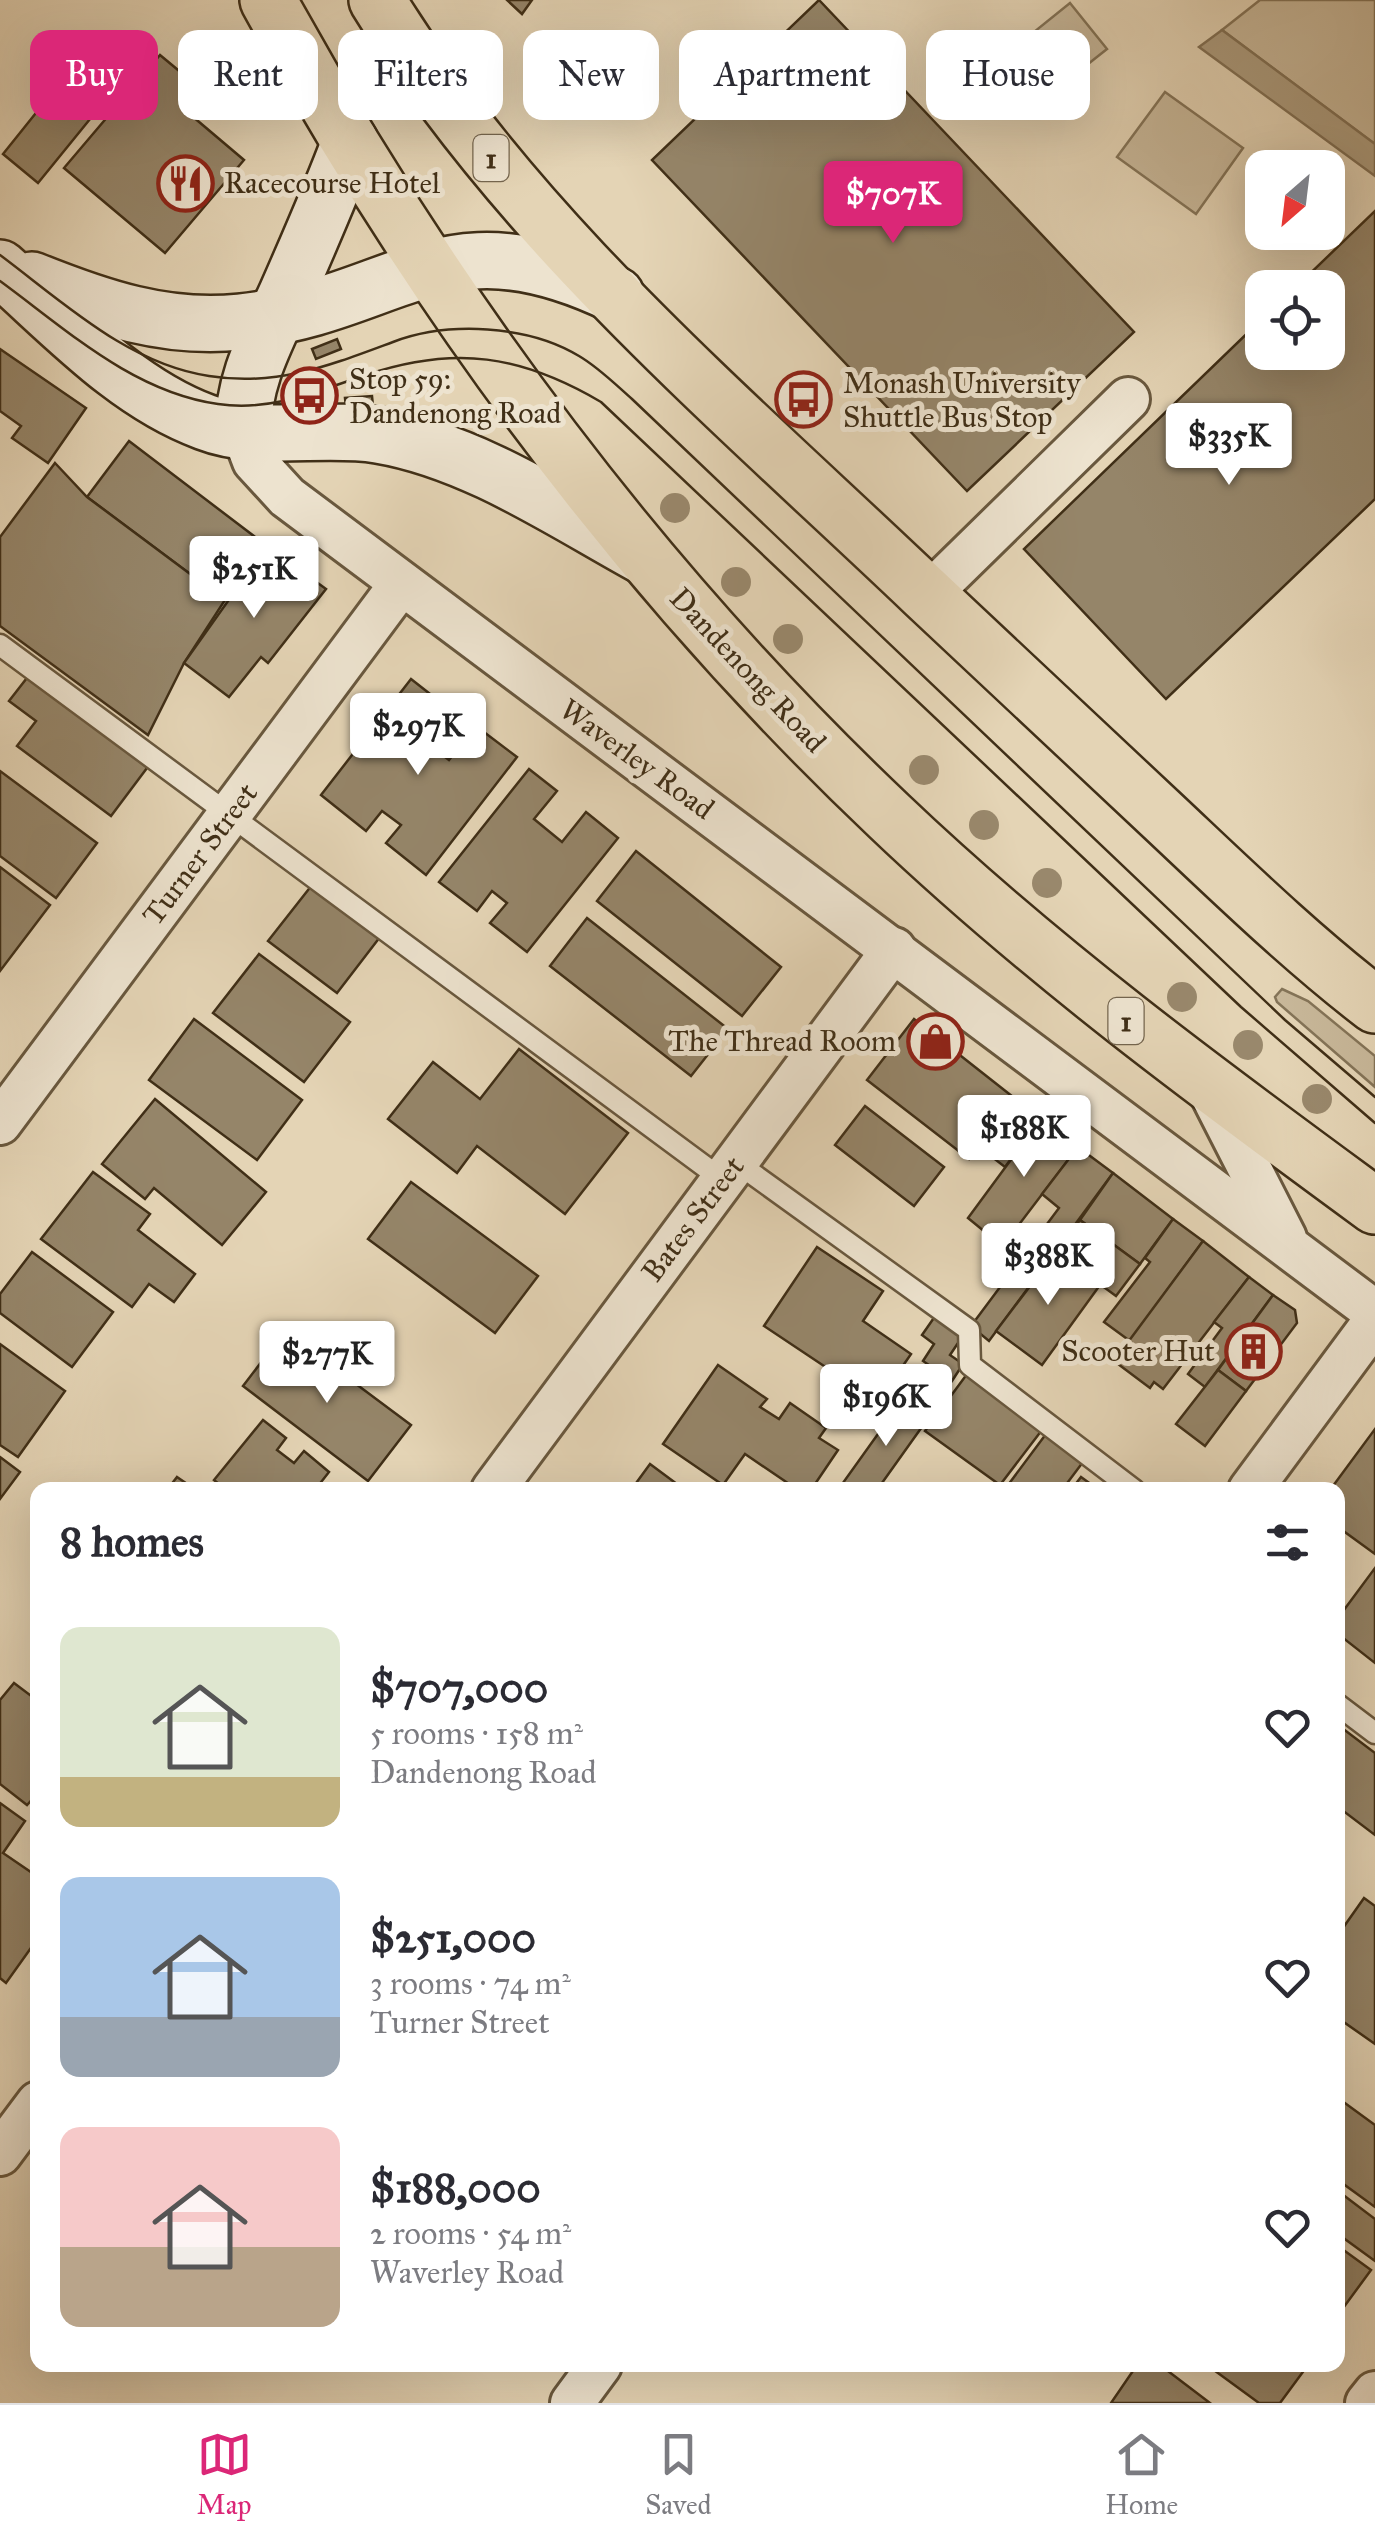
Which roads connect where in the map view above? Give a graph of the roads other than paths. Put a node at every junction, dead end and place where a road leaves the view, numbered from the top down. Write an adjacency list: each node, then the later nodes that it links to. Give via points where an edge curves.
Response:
1 (268, 0): 3 (highway, Dandenong Road / 1)
2 (377, 0): 6 (highway, 1, via 467,129)
3 (350, 142): 4 (highway, Dandenong Road / 1); 7 (main road)
4 (428, 266): 6 (main road, via 524,261); 7 (main road); 10 (highway, Dandenong Road / 1, via 528,410)
5 (0, 268): 7 (main road, via 149,318 206,324); 9 (main road, via 88,346 174,409)
6 (616, 295): 12 (highway, 1)
7 (276, 316): 9 (main road, via 248,380)
8 (1128, 399): 12 (street)
9 (243, 432): 10 (main road, via 351,432 432,449); 11 (street, Waverley Road, via 254,461 275,485)
10 (645, 557): 17 (highway, Dandenong Road / 1, via 764,691 891,818 1086,988)
11 (401, 584): 14 (street, Turner Street); 15 (street, Waverley Road)
12 (928, 595): 16 (highway, 1, via 1294,939)
13 (0, 645): 14 (lane)
14 (231, 812): 18 (street, Turner Street); 19 (lane)
15 (894, 949): 19 (street, Bates Street); 21 (street, Waverley Road)
16 (1375, 1005)
17 (1203, 1078): 20 (highway, Dandenong Road / 1); 21 (street, Waverley Road)
18 (0, 1123)
19 (729, 1171): 24 (street, Bates Street); 25 (lane, via 969,1330 970,1365)
20 (1375, 1206)
21 (1290, 1247): 22 (street, Waverley Road)
22 (1375, 1312)
23 (1375, 1321): 26 (street)
24 (498, 1482)
25 (1124, 1482)
26 (1256, 1482)
27 (1345, 1710): 28 (lane)
28 (1375, 1734)
29 (30, 2114): 30 (street)
30 (0, 2154)
31 (595, 2372): 33 (street)
32 (1375, 2393): 34 (street)
33 (572, 2403)
34 (1367, 2403)

